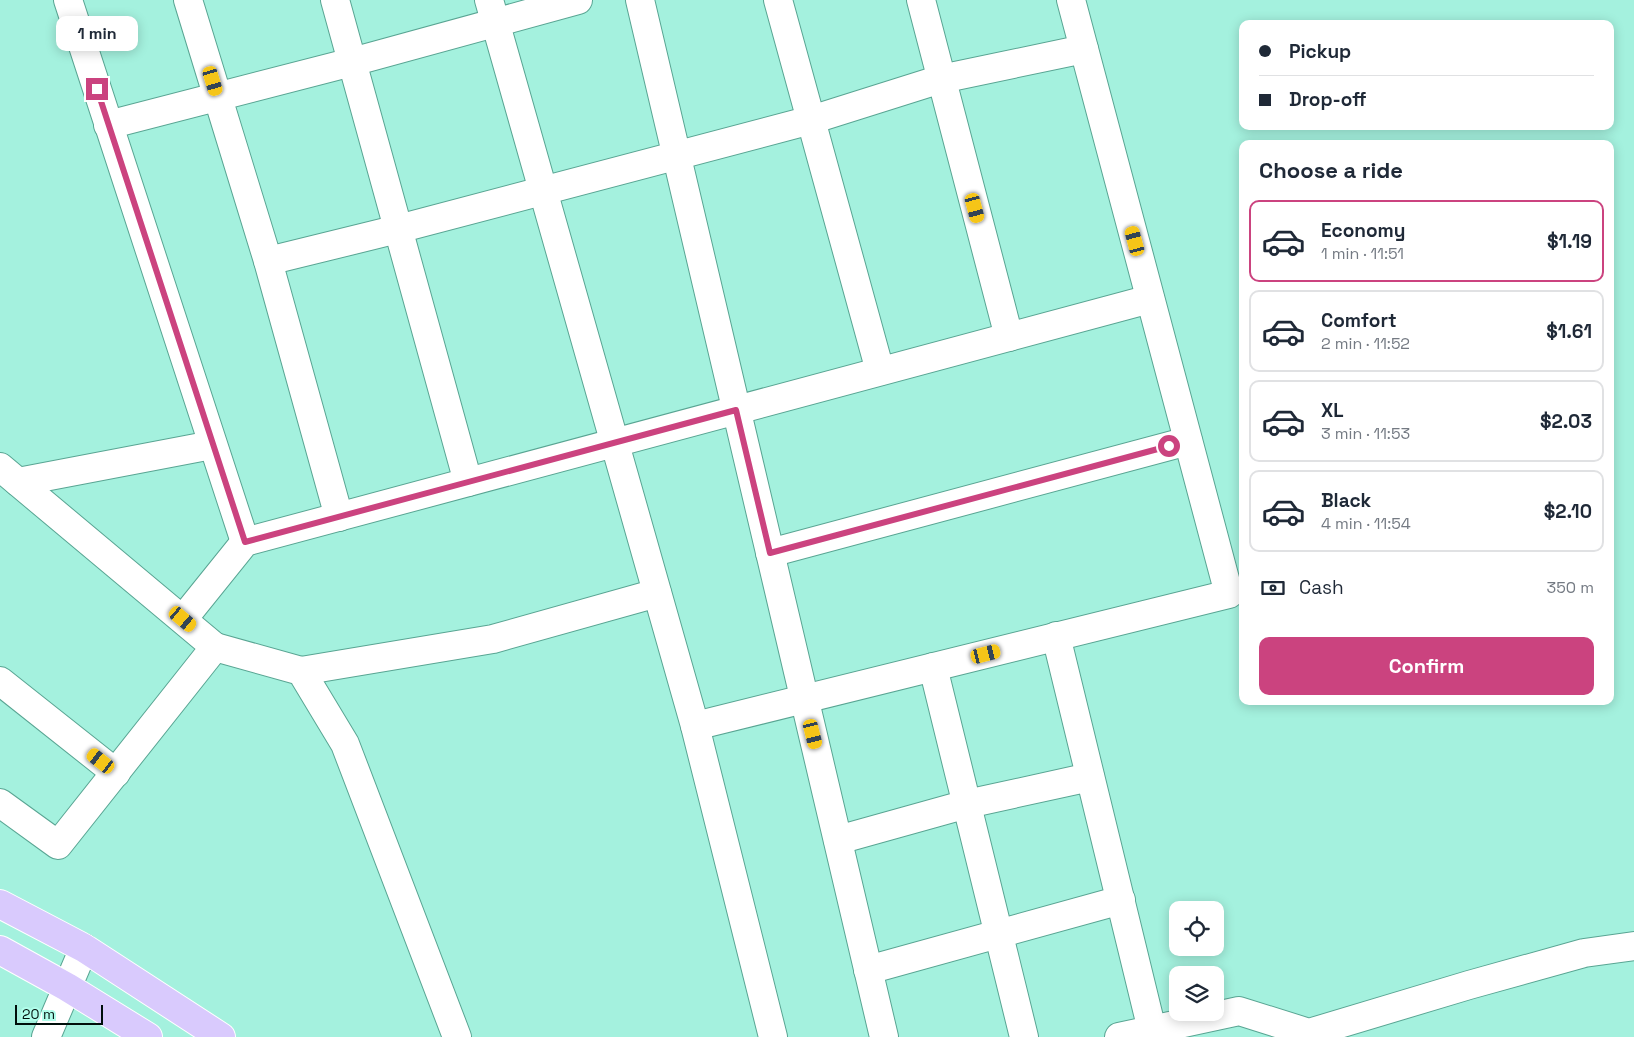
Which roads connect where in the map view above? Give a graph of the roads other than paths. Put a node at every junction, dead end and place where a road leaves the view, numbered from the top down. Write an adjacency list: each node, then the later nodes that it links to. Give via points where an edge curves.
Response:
1 (68, 0): 15 (street)
2 (188, 0): 13 (street)
3 (335, 0): 11 (street)
4 (578, 0): 9 (street)
5 (640, 0): 16 (street)
6 (778, 0): 14 (street)
7 (921, 0): 12 (street)
8 (1071, 0): 10 (street)
9 (492, 11): 11 (street); 17 (street)
10 (1084, 49): 12 (street); 20 (street)
11 (352, 62): 13 (street); 18 (street)
12 (941, 79): 14 (street); 21 (street)
13 (218, 97): 15 (street); 19 (street)
14 (811, 120): 16 (street); 22 (street)
15 (108, 125): 26 (street)
16 (676, 155): 17 (street); 23 (street)
17 (543, 191): 18 (street); 25 (street)
18 (398, 229): 19 (street); 28 (street)
19 (268, 261): 29 (street)
20 (1150, 299): 21 (street); 24 (street)
21 (1009, 337): 22 (street)
22 (880, 371): 23 (street)
23 (736, 410): 25 (street); 31 (street)
24 (1188, 441): 31 (street); 34 (street, via 1229,594)
25 (614, 443): 28 (street); 32 (street)
26 (212, 444): 27 (street); 30 (street)
27 (9, 475): 33 (street)
28 (468, 482): 29 (street)
29 (339, 516): 30 (street)
30 (245, 542): 33 (street)
31 (770, 553): 39 (street)
32 (657, 593): 37 (street, via 493,639); 40 (street)
33 (183, 619): 35 (street)
34 (1056, 636): 36 (street); 42 (street)
35 (215, 647): 37 (street); 41 (street)
36 (933, 667): 39 (street); 44 (street)
37 (301, 671): 59 (street, via 345,744)
38 (0, 681): 41 (street)
39 (804, 699): 40 (street); 45 (street)
40 (695, 726): 60 (street)
41 (116, 773): 43 (street, via 58,845)
42 (1090, 777): 44 (street); 46 (street)
43 (0, 803)
44 (967, 804): 45 (street); 48 (street)
45 (838, 840): 52 (street)
46 (1120, 900): 48 (street); 55 (street)
47 (0, 904): 50 (main road)
48 (998, 934): 52 (street); 62 (street)
49 (1634, 946): 54 (street, via 1584,953 1309,1033 1239,1011)
50 (84, 948): 53 (street); 58 (main road)
51 (0, 950): 53 (main road)
52 (868, 970): 61 (street)
53 (67, 987): 56 (street); 57 (main road)
54 (1192, 1029): 55 (street)
55 (1152, 1030): 63 (street)
56 (46, 1037)
57 (148, 1037)
58 (221, 1037)
59 (457, 1037)
60 (773, 1037)
61 (884, 1037)
62 (1024, 1037)
63 (1118, 1037)

